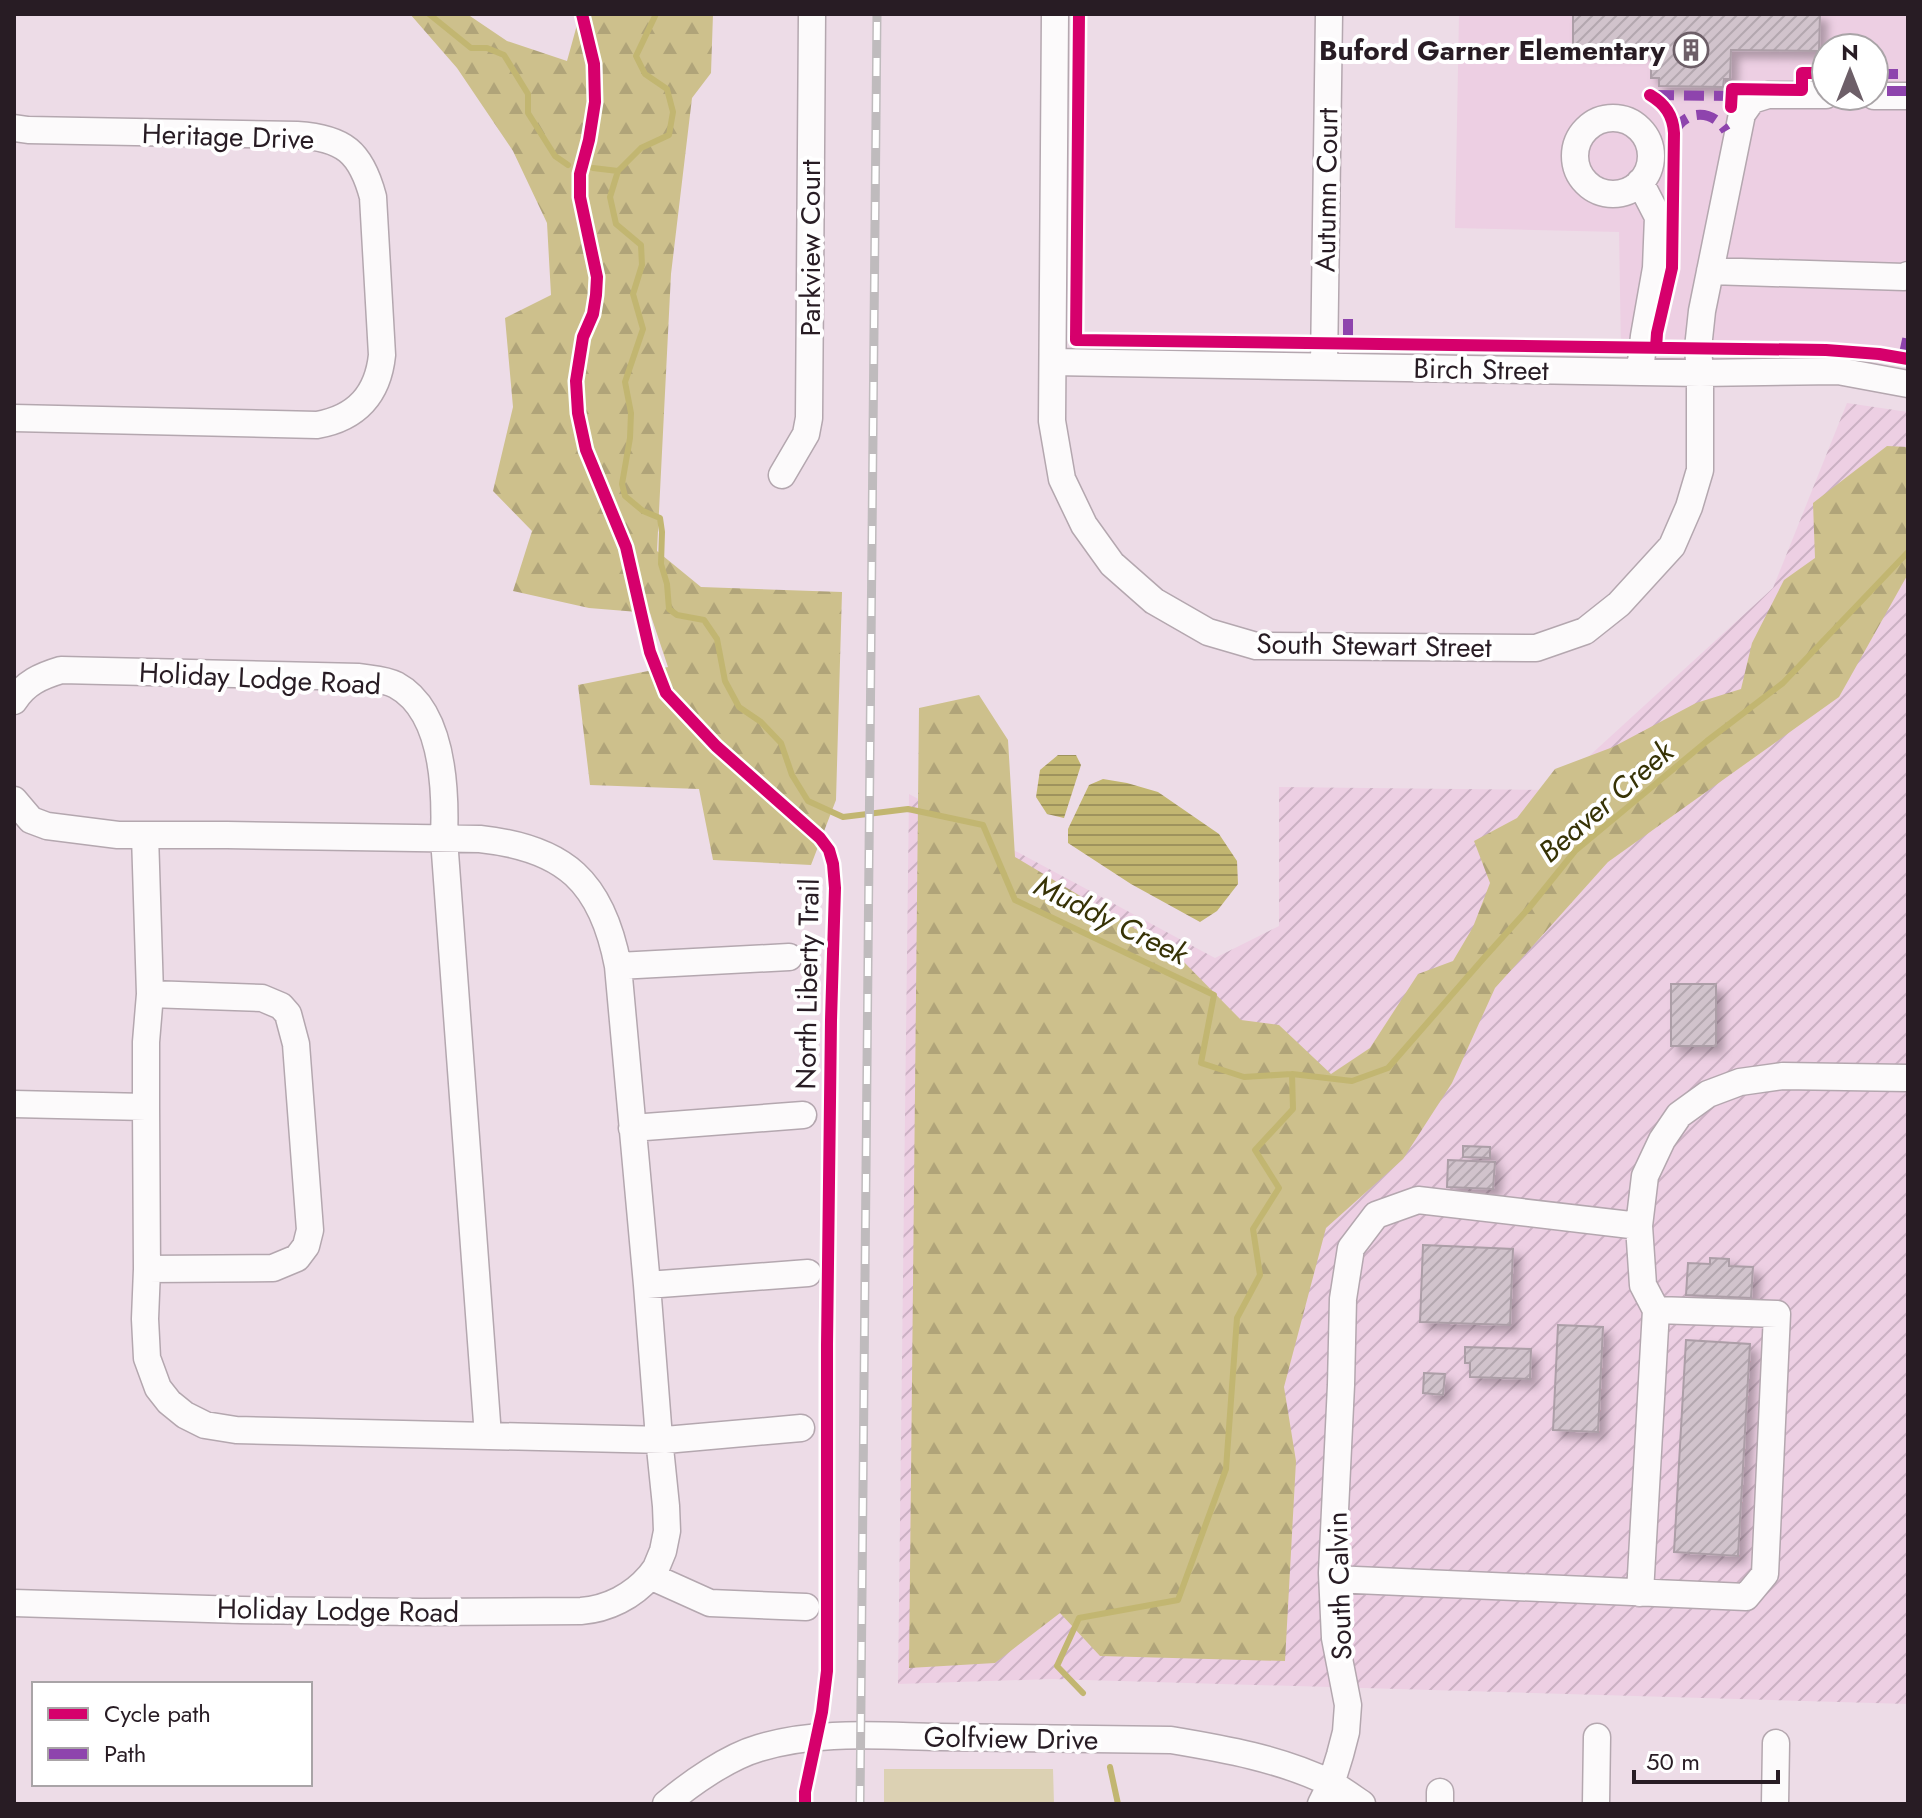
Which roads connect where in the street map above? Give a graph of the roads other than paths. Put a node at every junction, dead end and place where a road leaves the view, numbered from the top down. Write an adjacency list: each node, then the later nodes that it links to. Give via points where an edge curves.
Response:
1 (812, 14): 15 (street, Parkview Court, via 809,418 806,434)
2 (1055, 14): 9 (street, South Stewart Street)
3 (1329, 14): 10 (street, Autumn Court)
4 (1810, 95): 7 (street, South Stewart Street, via 1768,95 1752,100 1742,114)
5 (14, 128): 14 (street, Heritage Drive, via 297,135 328,139 347,150 367,174 373,197 382,355 375,386 365,400 329,423)
6 (1640, 182): 11 (street, via 1658,217)
7 (1710, 271): 8 (street); 12 (street, South Stewart Street, via 1699,340)
8 (1908, 275)
9 (1053, 362): 10 (street, Birch Street); 12 (street, South Stewart Street, via 1052,421 1062,479 1084,525 1112,564 1154,601 1208,632 1256,646 1536,648 1585,631 1619,604 1672,546 1700,470)
10 (1324, 366): 11 (street, Birch Street)
11 (1640, 371): 12 (street, Birch Street)
12 (1700, 373): 13 (street, Birch Street, via 1838,371)
13 (1908, 384)
14 (14, 418)
15 (782, 475)
16 (14, 701): 19 (street, Holiday Lodge Road, via 39,677 61,670 388,681 409,695 432,730)
17 (14, 800): 18 (street, Holiday Lodge Road, via 31,820 47,826)
18 (145, 835): 19 (street, Holiday Lodge Road); 22 (street)
19 (444, 839): 21 (street, Holiday Lodge Road, via 509,842 560,862 592,893 603,912); 34 (street, Holiday Lodge Road)
20 (789, 957): 21 (street)
21 (618, 966): 27 (street, Holiday Lodge Road)
22 (150, 994): 25 (street); 29 (street, via 262,998 288,1014 296,1044 310,1230 297,1258 273,1268)
23 (1908, 1078): 28 (street, via 1783,1076 1740,1082 1708,1094 1679,1115 1662,1140 1645,1176)
24 (14, 1104): 25 (street)
25 (146, 1107): 29 (street)
26 (803, 1115): 27 (street)
27 (632, 1128): 31 (street, Holiday Lodge Road)
28 (1639, 1226): 32 (street, via 1643,1285); 37 (street, South Calvin, via 1418,1200 1376,1215 1351,1248 1343,1299)
29 (147, 1269): 34 (street, via 147,1358 158,1388 192,1420 236,1430)
30 (808, 1273): 31 (street)
31 (647, 1285): 35 (street, Holiday Lodge Road)
32 (1656, 1310): 38 (street); 38 (street, via 1777,1314 1765,1574 1746,1597)
33 (801, 1428): 35 (street)
34 (488, 1436): 35 (street)
35 (659, 1438): 36 (street, Holiday Lodge Road, via 667,1531)
36 (650, 1576): 39 (street, Holiday Lodge Road, via 631,1594 581,1611); 40 (street, via 710,1603)
37 (1333, 1579): 38 (street); 43 (street, South Calvin, via 1335,1638 1348,1705 1346,1732)
38 (1640, 1593)
39 (14, 1603)
40 (806, 1607)
41 (1597, 1737): 46 (street)
42 (1776, 1743): 47 (street)
43 (1326, 1794): 44 (street, Golfview Drive, via 1280,1763 1171,1740 860,1735 793,1739 755,1749 713,1770); 45 (street, Golfview Drive)
44 (666, 1804)
45 (1362, 1804)
46 (1596, 1804)
47 (1775, 1804)

